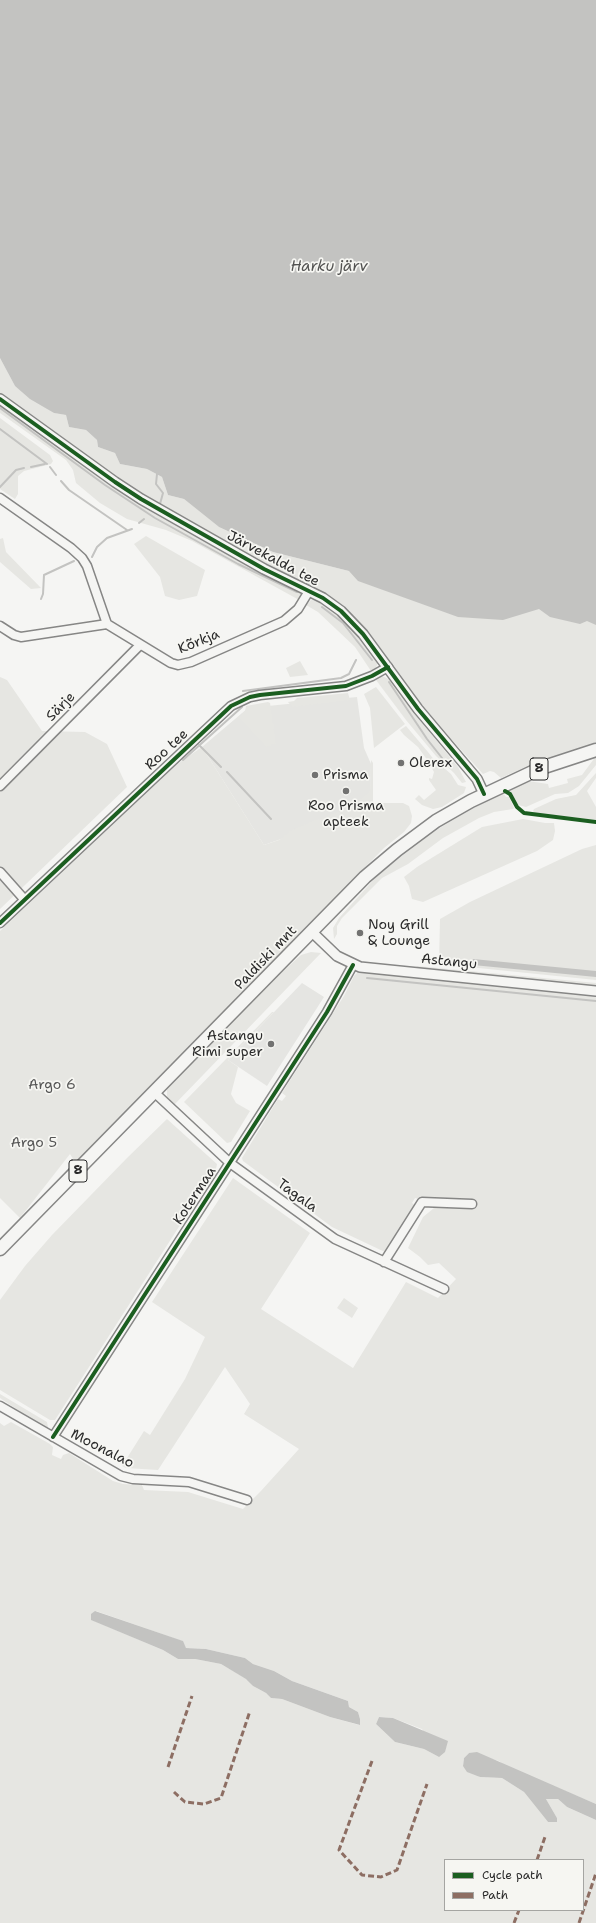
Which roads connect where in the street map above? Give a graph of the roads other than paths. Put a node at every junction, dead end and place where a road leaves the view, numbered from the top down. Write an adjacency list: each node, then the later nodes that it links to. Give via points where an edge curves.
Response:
1 (0, 399): 3 (street, Järvekalda tee, via 141,499 221,545)
2 (0, 498): 4 (street, via 82,558)
3 (310, 591): 6 (street, Kõrkja, via 298,609 284,621 192,662 178,665 171,663); 7 (street, Järvekalda tee, via 332,604 352,621)
4 (107, 624): 5 (street, via 21,637); 6 (street, Kõrkja)
5 (0, 626)
6 (140, 645): 9 (street, Särje)
7 (388, 667): 10 (street, Järvekalda tee, via 418,709 477,779); 12 (street, Roo tee, via 346,686 260,695 231,706)
8 (596, 750): 10 (main road, Paldiski mnt / 8, via 541,768)
9 (0, 786)
10 (484, 794): 14 (main road, Paldiski mnt / 8, via 436,821 397,850 365,877)
11 (0, 872): 12 (street)
12 (24, 899): 13 (street, Roo tee)
13 (0, 923)
14 (312, 932): 15 (street, Astangu, via 337,956); 17 (main road, Paldiski mnt / 8)
15 (353, 965): 16 (street, Astangu); 18 (street, Kotermaa, via 330,1006)
16 (596, 991)
17 (155, 1093): 18 (street, Tagala); 20 (main road, Paldiski mnt / 8)
18 (230, 1163): 21 (street, Tagala, via 336,1239); 24 (street, Kotermaa)
19 (472, 1204): 21 (street, via 422,1202)
20 (0, 1249)
21 (384, 1262): 22 (street, Tagala)
22 (444, 1289)
23 (0, 1406): 24 (street, Moonalao)
24 (53, 1438): 25 (street, Moonalao, via 121,1476 189,1482)
25 (247, 1500)

